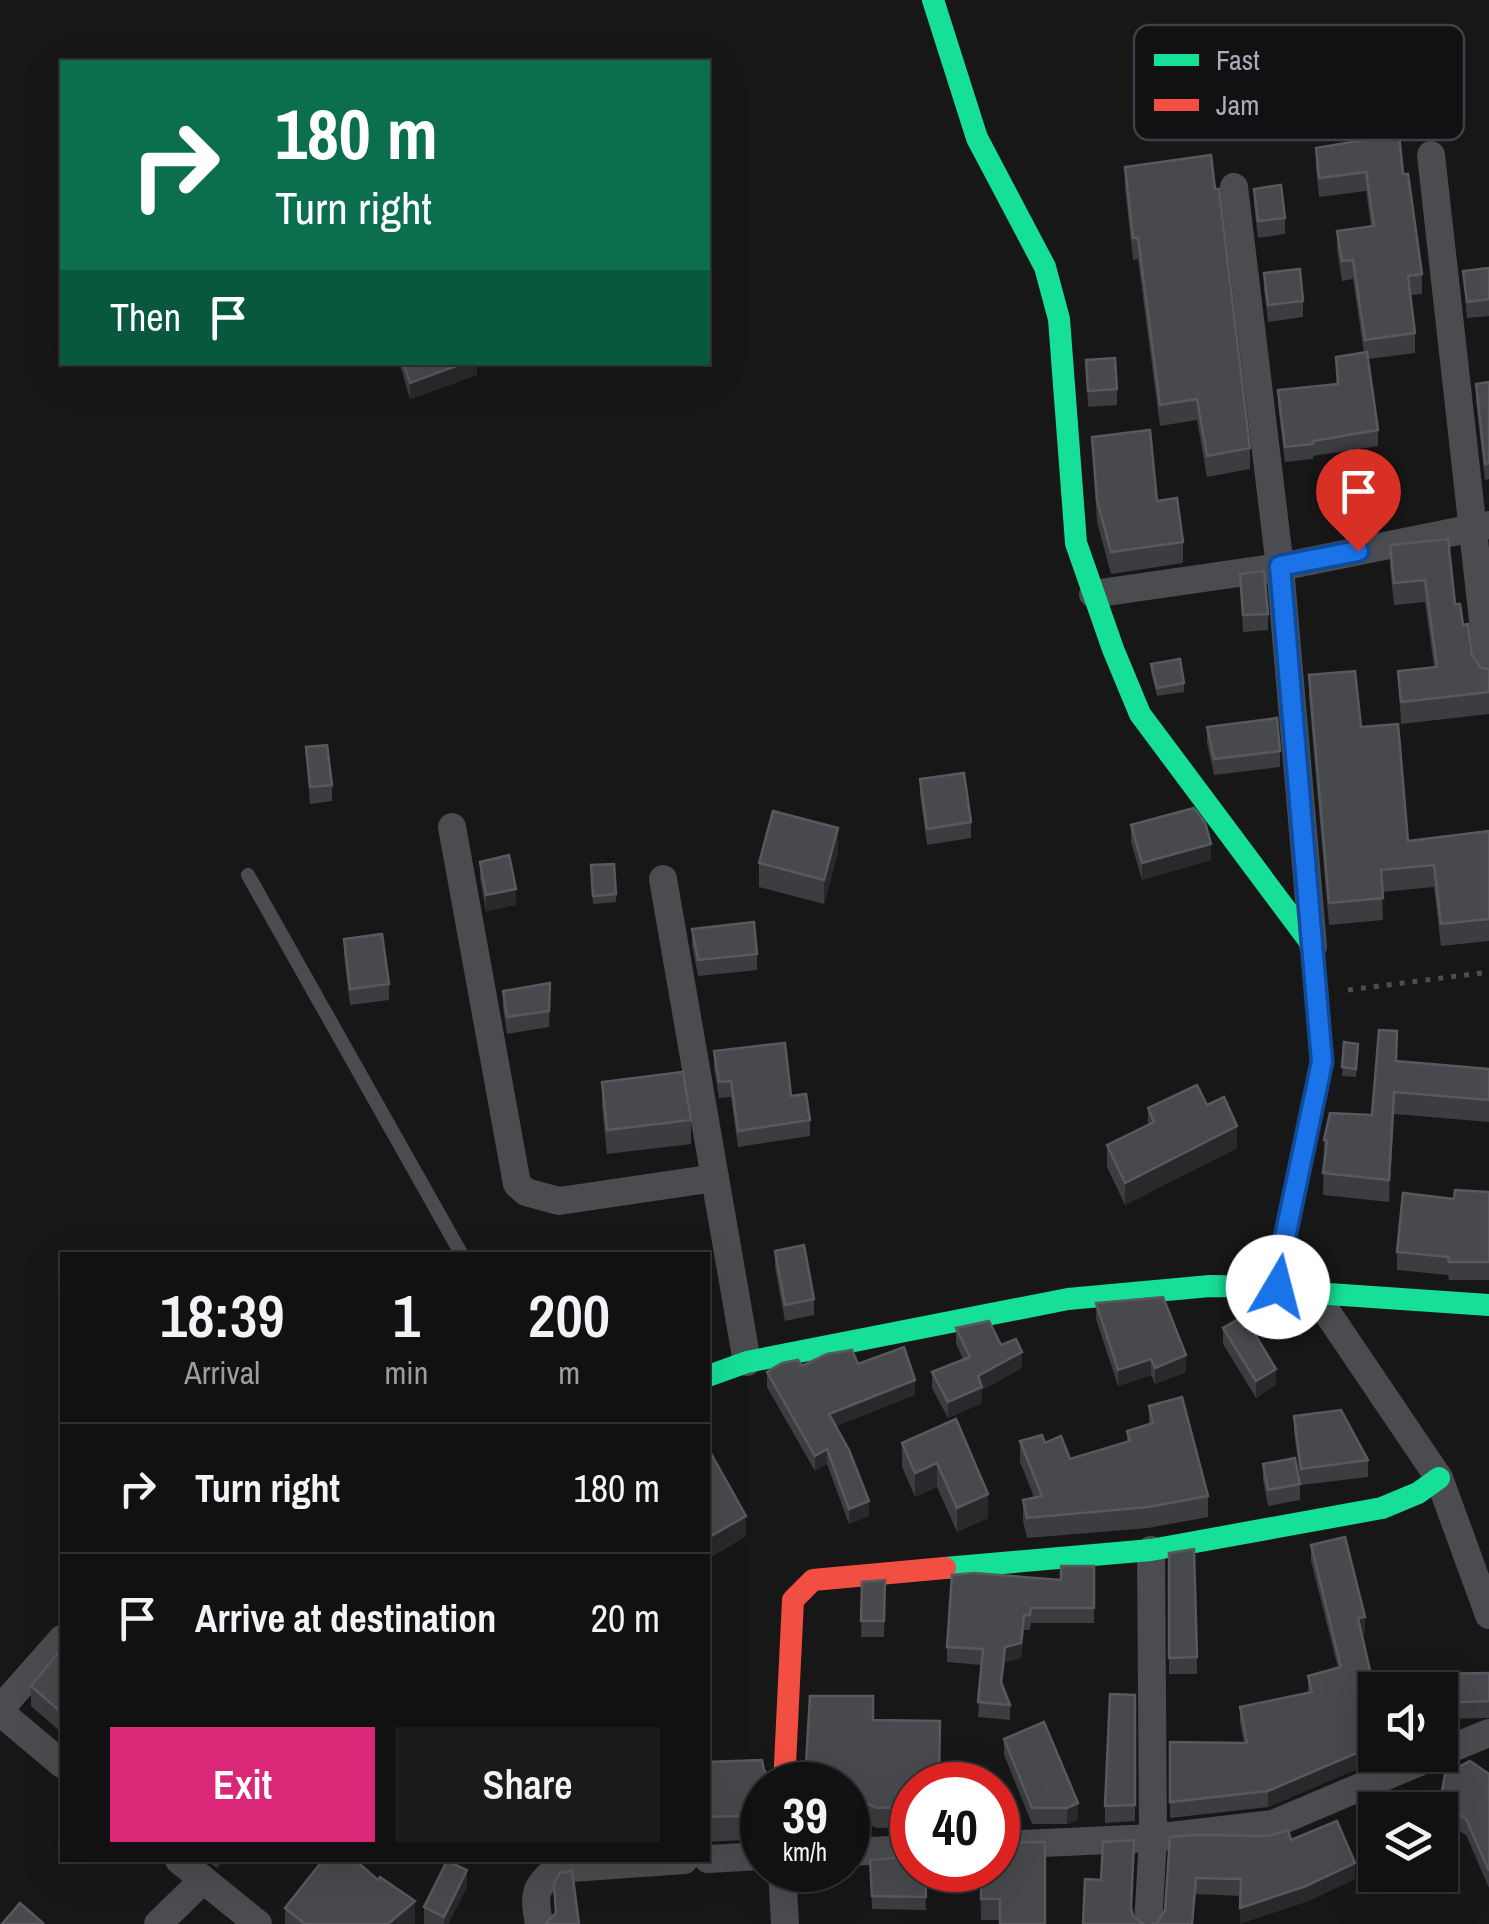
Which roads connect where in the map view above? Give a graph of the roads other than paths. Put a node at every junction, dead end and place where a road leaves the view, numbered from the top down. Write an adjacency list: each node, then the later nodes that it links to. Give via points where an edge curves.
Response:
1 (934, 0): 6 (street, via 977,138 1044,266 1059,318 1076,543)
2 (1431, 155): 4 (street)
3 (1234, 188): 5 (street)
4 (1482, 526): 5 (street); 7 (street)
5 (1280, 566): 6 (street); 11 (street)
6 (1093, 594): 11 (street, via 1140,714)
7 (1489, 674)
8 (452, 827): 12 (street, via 517,1184 559,1201)
9 (248, 875): 13 (lane)
10 (664, 879): 12 (street)
11 (1313, 946): 14 (street, via 1322,1062)
12 (715, 1178): 17 (street)
13 (460, 1252)
14 (1278, 1287): 15 (street); 17 (street, via 1068,1298)
15 (1314, 1292): 16 (street); 19 (street)
16 (1489, 1305)
17 (747, 1362): 18 (street)
18 (710, 1375)
19 (1439, 1478): 20 (street, via 1382,1508); 21 (street)
20 (1151, 1550): 27 (street, via 813,1580 794,1600); 29 (street)
21 (1489, 1615)
22 (60, 1641): 23 (street)
23 (0, 1710): 26 (street)
24 (1489, 1733): 25 (street)
25 (1458, 1746)
26 (60, 1762)
27 (785, 1762)
28 (1396, 1772): 29 (street, via 1273,1824)
29 (1153, 1838): 30 (street); 41 (street)
30 (1020, 1844)
31 (740, 1857): 32 (street)
32 (710, 1859)
33 (181, 1862): 35 (street)
34 (656, 1862): 39 (street, via 557,1869 534,1898)
35 (203, 1880): 37 (street); 38 (street)
36 (784, 1892): 40 (street)
37 (158, 1924)
38 (258, 1924)
39 (539, 1924)
40 (786, 1924)
41 (1148, 1924)

